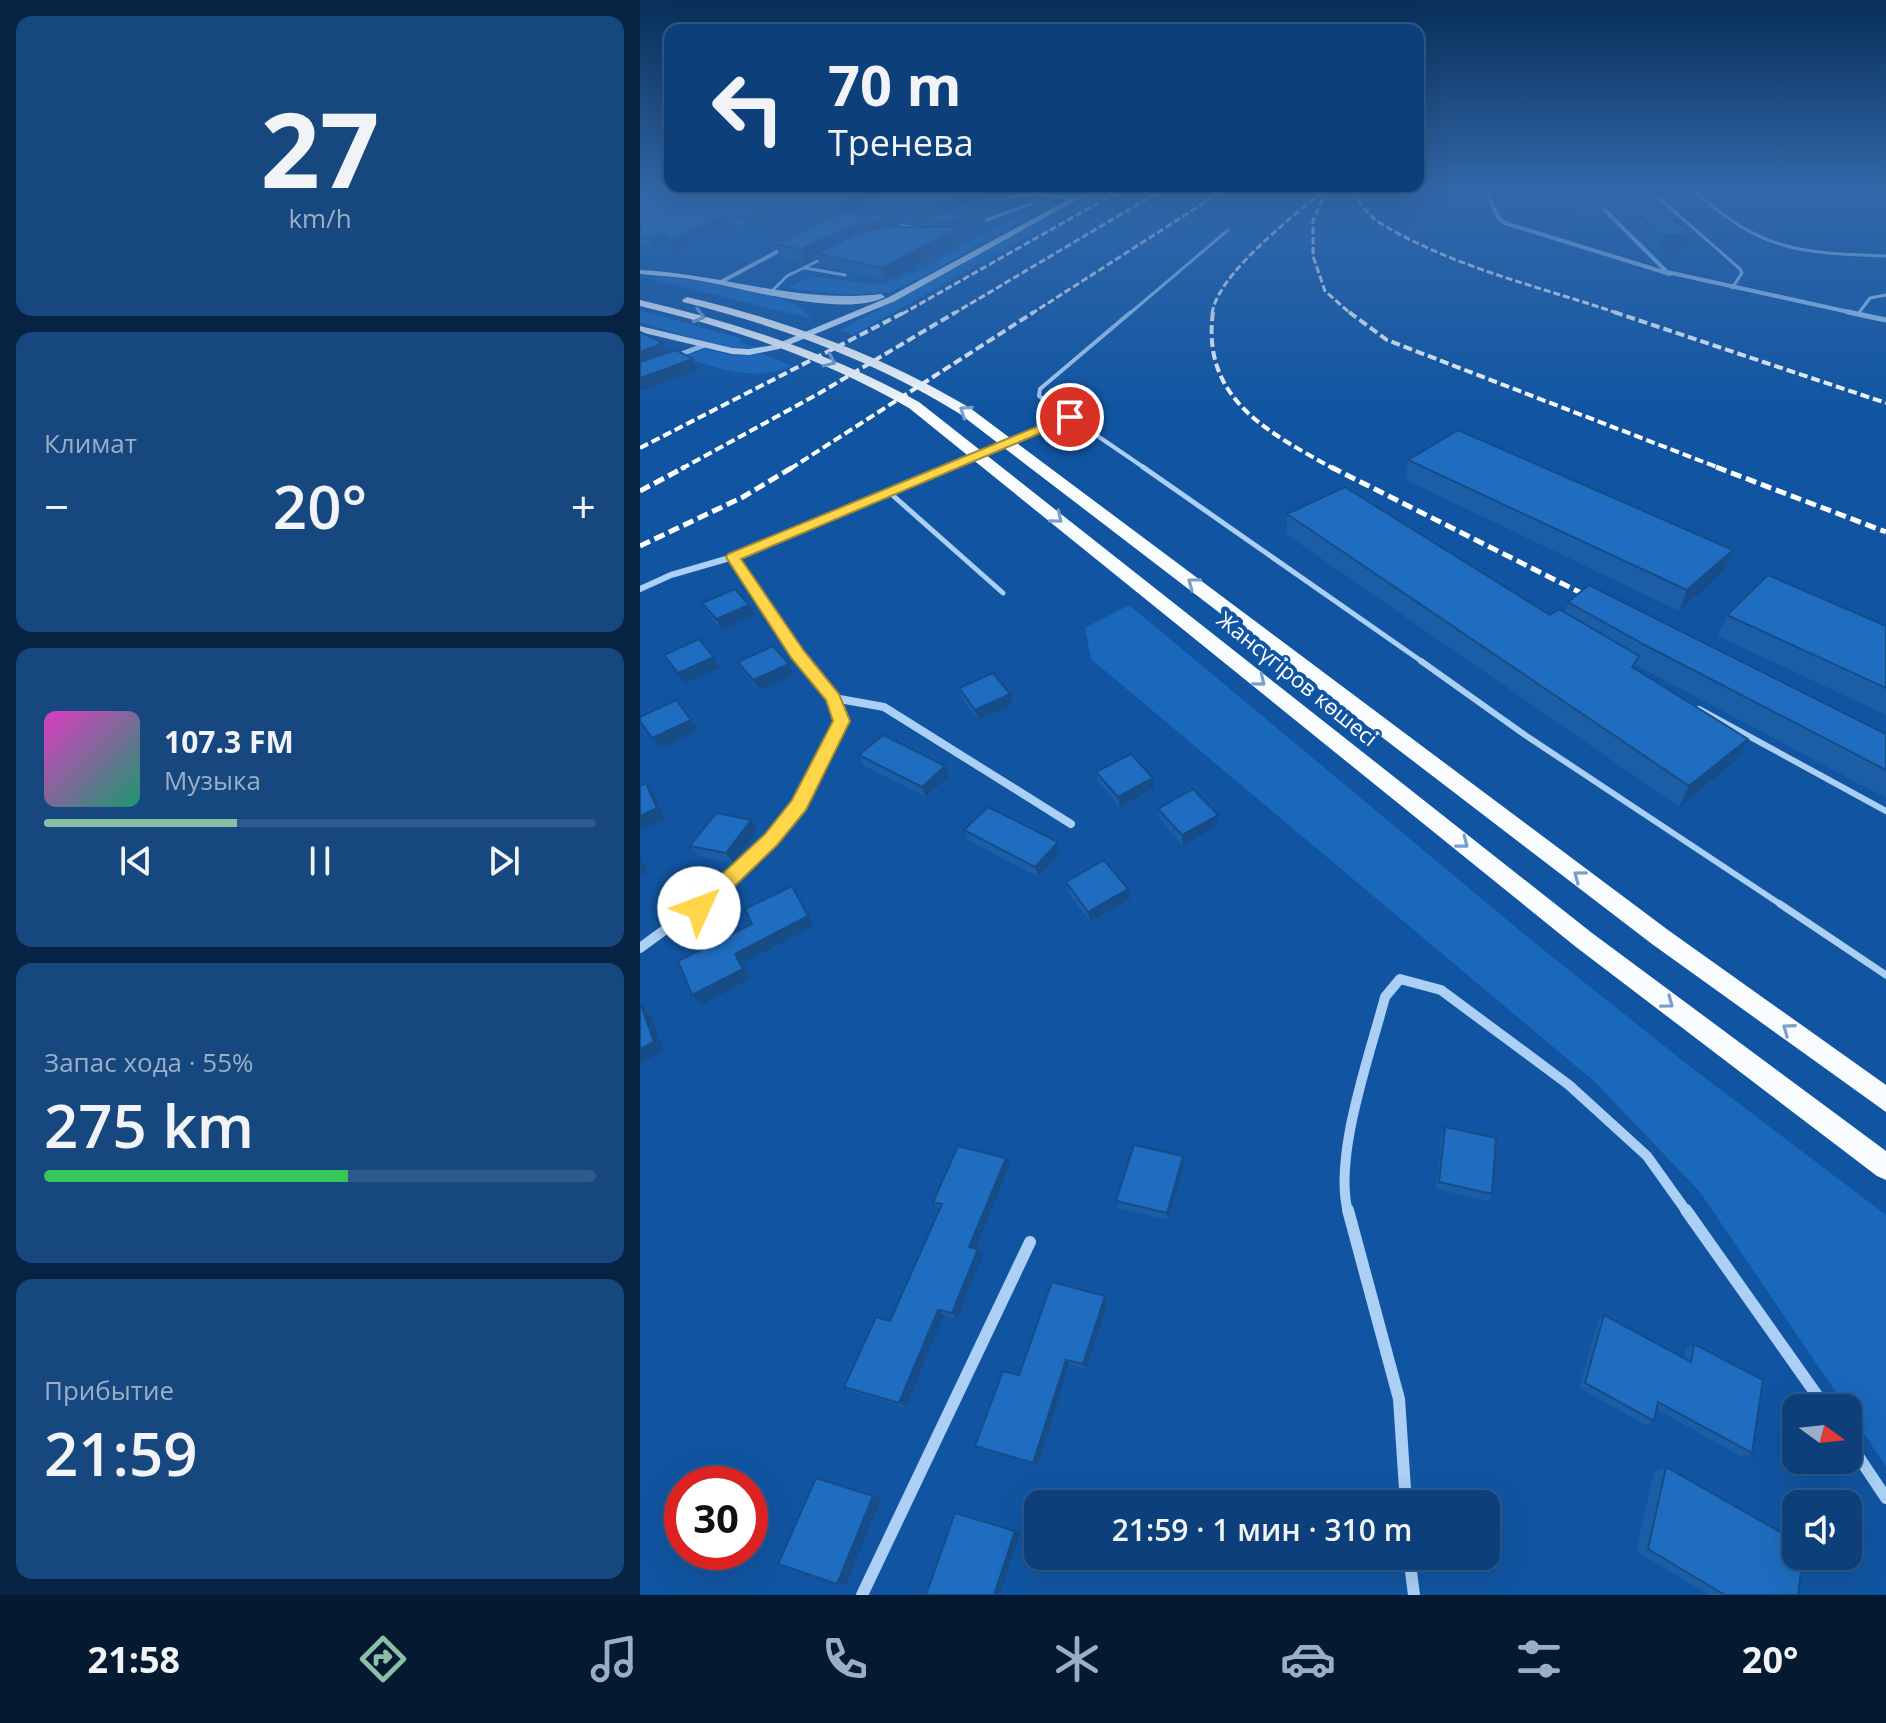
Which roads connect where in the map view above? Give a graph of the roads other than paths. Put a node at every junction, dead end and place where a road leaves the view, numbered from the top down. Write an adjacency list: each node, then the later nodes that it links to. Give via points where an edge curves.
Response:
1 (754, 264): 13 (street)
2 (811, 264): 8 (lane)
3 (957, 264): 10 (main road)
4 (1187, 264): 25 (lane, via 1040,389 1039,396)
5 (1639, 264): 12 (street)
6 (1659, 264): 12 (street)
7 (1735, 264): 14 (lane, via 1742,273)
8 (804, 268): 11 (lane); 15 (lane)
9 (640, 272): 13 (main road)
10 (941, 273): 15 (main road, via 896,294 856,301 815,301); 22 (main road)
11 (845, 275)
12 (1677, 276): 14 (street)
13 (721, 282): 15 (main road)
14 (1732, 288): 19 (street)
15 (771, 292): 22 (main road, via 807,304 818,316 815,329)
16 (1886, 295): 19 (lane, via 1870,298)
17 (673, 296): 36 (main road, Жансүгіров көшесі, one-way to 17, via 1660,937 965,411 895,369 839,344)
18 (640, 303): 37 (main road, Жансүгіров көшесі, one-way to 37, via 757,333 823,358 930,416 1561,921)
19 (1858, 314): 20 (street)
20 (1886, 320)
21 (640, 329): 23 (main road)
22 (802, 338): 23 (main road, via 749,352)
23 (705, 345): 24 (street)
24 (666, 360)
25 (1070, 417): 26 (street); 35 (lane, via 1525,735)
26 (889, 492): 27 (street); 29 (lane)
27 (733, 557): 28 (street); 30 (street, via 798,655)
28 (640, 589)
29 (1003, 593)
30 (834, 698): 33 (street, via 884,707); 34 (street, via 842,721 799,805 699,908)
31 (1689, 703): 32 (lane)
32 (1886, 811)
33 (1071, 824)
34 (640, 948)
35 (1886, 975)
36 (1886, 1100)
37 (1886, 1167)
38 (1030, 1242): 44 (street)
39 (1816, 1394): 41 (street, via 1647,1156 1569,1085 1441,990 1400,979 1385,997 1345,1155 1345,1201 1399,1399)
40 (1862, 1462): 42 (street)
41 (1405, 1490)
42 (1886, 1498)
43 (1411, 1570): 45 (street)
44 (862, 1595)
45 (1414, 1595)

